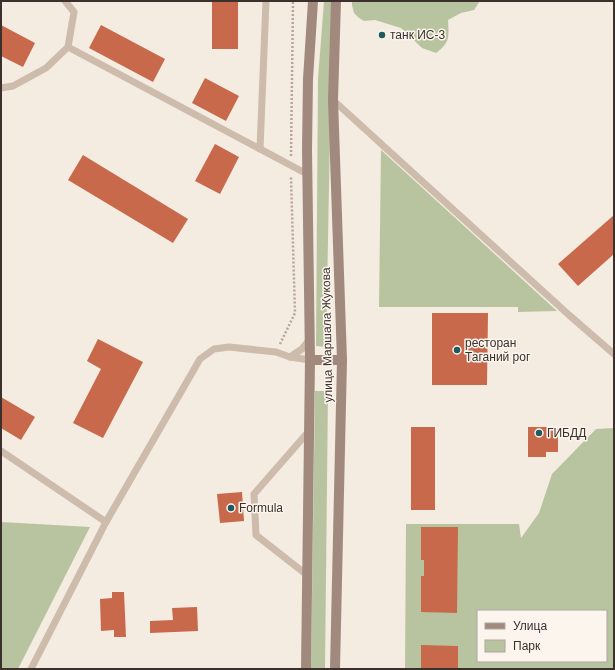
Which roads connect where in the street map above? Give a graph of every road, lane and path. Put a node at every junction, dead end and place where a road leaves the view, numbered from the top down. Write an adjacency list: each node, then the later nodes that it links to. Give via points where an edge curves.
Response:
1 (65, 1): 5 (lane, via 74,12)
2 (266, 1): 8 (lane)
3 (313, 1): 9 (main road, улица Маршала Жукова)
4 (336, 1): 7 (main road, улица Маршала Жукова)
5 (68, 47): 6 (lane, via 46,68 13,86); 8 (lane)
6 (1, 88)
7 (333, 100): 11 (lane); 14 (main road, улица Маршала Жукова)
8 (260, 149): 9 (lane)
9 (306, 174): 10 (main road, улица Маршала Жукова)
10 (310, 339): 12 (lane, via 302,349); 13 (main road, улица Маршала Жукова)
11 (614, 354)
12 (290, 357): 13 (lane); 19 (lane, via 276,352 229,347 214,349 200,359)
13 (310, 360): 14 (main road); 15 (main road, улица Маршала Жукова)
14 (342, 360): 23 (main road, улица Маршала Жукова)
15 (309, 431): 20 (main road, улица Маршала Жукова); 20 (lane, via 254,494 256,535)
16 (1, 452): 18 (lane)
17 (1, 458): 18 (lane)
18 (11, 458): 19 (lane)
19 (106, 522): 21 (lane)
20 (307, 575): 22 (main road, улица Маршала Жукова)
21 (31, 669)
22 (306, 669)
23 (335, 669)

